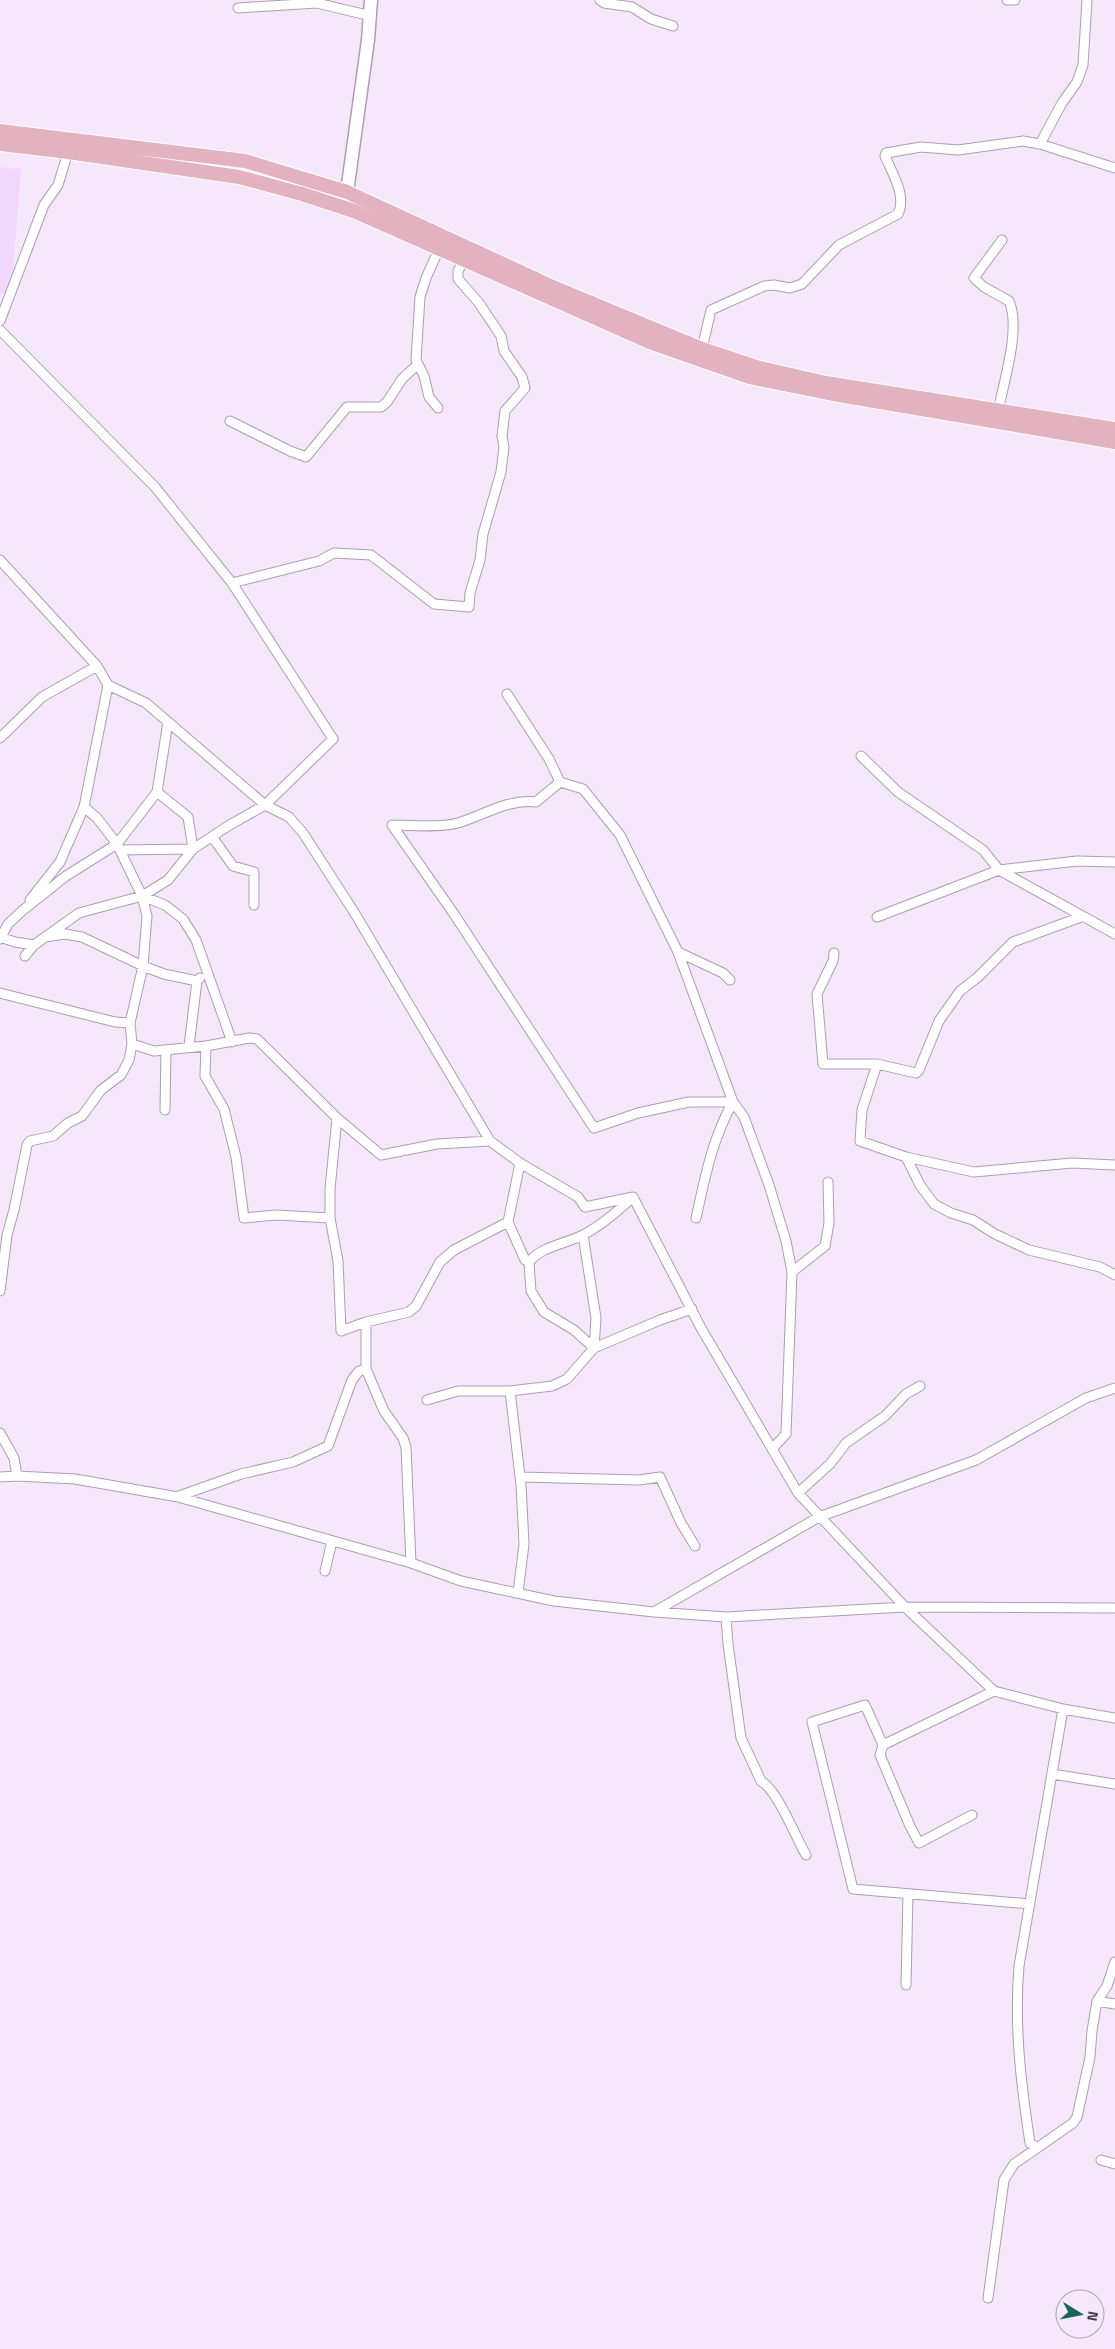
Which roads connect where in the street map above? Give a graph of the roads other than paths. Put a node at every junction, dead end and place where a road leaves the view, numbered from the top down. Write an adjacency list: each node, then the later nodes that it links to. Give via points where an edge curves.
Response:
1 (371, 0): 8 (street)
2 (600, 0): 9 (street, via 632,6 651,19)
3 (1007, 0): 4 (street)
4 (1011, 0): 5 (street)
5 (1015, 0)
6 (1087, 0): 12 (street, via 1083,65 1077,82)
7 (238, 8): 8 (street, via 317,3)
8 (371, 16): 15 (street)
9 (673, 26)
10 (0, 131): 15 (main road, via 246,161)
11 (0, 144): 13 (main road)
12 (1040, 144): 14 (street); 21 (street, via 1023,141 958,150 921,147 886,153 901,197 902,206 898,214 840,245 802,284 790,288 764,286 711,310)
13 (68, 152): 17 (main road, via 269,184 354,212); 19 (street, via 58,185 44,205)
14 (1115, 168)
15 (347, 192): 21 (main road, via 555,288)
16 (1002, 240): 24 (street, via 974,276 984,287 1009,301 1013,312)
17 (439, 249): 18 (main road); 22 (street, via 420,297)
18 (464, 260): 27 (main road, via 652,343 749,377); 29 (street, via 458,279 501,336 504,351 522,377 525,388 505,411 501,472 483,534 469,608 434,604 372,555 359,553 334,553 319,561)
19 (0, 321)
20 (0, 330): 29 (street, via 155,488)
21 (702, 350): 24 (main road, via 756,367 826,383)
22 (417, 365): 23 (street, via 424,376 429,397); 25 (street, via 381,407 347,407 306,457)
23 (438, 408)
24 (998, 410): 26 (main road)
25 (230, 421)
26 (1115, 430)
27 (1115, 442)
28 (0, 560): 30 (street)
29 (232, 583): 38 (street, via 333,739)
30 (97, 666): 31 (street); 34 (street, via 42,697)
31 (108, 686): 33 (street, via 146,703); 39 (street)
32 (507, 694): 36 (street)
33 (168, 722): 37 (street); 38 (street)
34 (0, 738)
35 (861, 756): 44 (street, via 898,792 983,850)
36 (560, 782): 54 (street, via 583,789 620,835); 69 (street, via 536,802 528,800 489,810 456,824 392,825 594,1128 638,1113 689,1102)
37 (157, 792): 41 (street); 42 (street, via 188,817)
38 (265, 805): 40 (street); 72 (street, via 289,817 303,833 354,912)
39 (84, 807): 41 (street, via 98,818); 47 (street, via 60,862)
40 (213, 838): 42 (street); 46 (street, via 233,866 254,872)
41 (119, 847): 42 (street); 45 (street); 47 (street, via 66,876)
42 (194, 850): 45 (street, via 168,880)
43 (1115, 862): 44 (street, via 1077,861)
44 (998, 870): 48 (street); 49 (street)
45 (142, 896): 51 (street, via 79,913); 57 (street, via 148,918); 58 (street, via 165,905 186,923 203,954)
46 (254, 906)
47 (22, 911): 52 (street, via 8,924)
48 (877, 917)
49 (1082, 917): 50 (street); 68 (street, via 1013,942 960,991 939,1021 916,1074)
50 (1115, 934)
51 (44, 937): 53 (street); 57 (street, via 66,934 82,937)
52 (0, 938): 53 (street)
53 (34, 944): 56 (street)
54 (678, 952): 59 (street, via 723,973); 69 (street)
55 (834, 954): 68 (street, via 817,994 823,1064)
56 (25, 956)
57 (143, 966): 60 (street); 62 (street)
58 (206, 971): 60 (street); 63 (street)
59 (730, 980)
60 (198, 981): 65 (street)
61 (0, 993): 62 (street)
62 (130, 1023): 64 (street)
63 (232, 1042): 66 (street); 71 (street, via 257,1039)
64 (132, 1044): 67 (street, via 154,1051); 85 (street, via 129,1060 121,1075 101,1090 82,1116 53,1136 28,1144 7,1235)
65 (189, 1046): 66 (street); 67 (street)
66 (206, 1046): 78 (street, via 205,1076 224,1109 236,1157 244,1218 276,1215)
67 (166, 1050): 70 (street)
68 (877, 1064): 73 (street, via 862,1110 860,1141)
69 (732, 1102): 79 (street, via 708,1160); 83 (street, via 744,1117 769,1185)
70 (165, 1110)
71 (337, 1118): 72 (street, via 377,1153 385,1156 437,1144); 78 (street)
72 (490, 1141): 74 (street)
73 (906, 1157): 75 (street, via 974,1172 1072,1163); 84 (street, via 934,1204 973,1220 1035,1253 1100,1267)
74 (520, 1163): 77 (street, via 578,1197 585,1207); 80 (street)
75 (1115, 1165)
76 (828, 1182): 83 (street, via 829,1223 825,1246)
77 (633, 1197): 81 (street, via 611,1218); 86 (street)
78 (330, 1218): 87 (street, via 338,1262 340,1330)
79 (696, 1218)
80 (508, 1222): 82 (street, via 525,1260); 87 (street, via 454,1250 440,1262 416,1306 409,1312)
81 (583, 1235): 82 (street, via 536,1254); 88 (street, via 596,1318)
82 (529, 1262): 88 (street, via 531,1291 544,1312 574,1330)
83 (792, 1272): 95 (street, via 786,1434)
84 (1115, 1275)
85 (0, 1291)
86 (692, 1309): 88 (street); 95 (street)
87 (366, 1322): 89 (street)
88 (594, 1348): 92 (street, via 567,1379 552,1386)
89 (366, 1369): 100 (street, via 359,1371 352,1380 328,1446 293,1462 241,1474); 104 (street, via 384,1411 406,1447)
90 (920, 1386): 99 (street, via 846,1443 830,1464)
91 (1115, 1388): 101 (street, via 1086,1398 976,1460)
92 (510, 1391): 93 (street, via 458,1391); 98 (street)
93 (428, 1400)
94 (0, 1434): 96 (street, via 14,1458)
95 (772, 1449): 99 (street)
96 (17, 1476): 97 (street); 100 (street, via 75,1479)
97 (0, 1477)
98 (520, 1477): 103 (street, via 639,1480 660,1477); 106 (street, via 524,1544)
99 (798, 1493): 101 (street)
100 (178, 1497): 102 (street)
101 (819, 1517): 107 (street); 109 (street)
102 (332, 1542): 104 (street); 105 (street)
103 (695, 1546)
104 (411, 1563): 106 (street, via 461,1581)
105 (324, 1571)
106 (518, 1593): 109 (street, via 554,1601)
107 (905, 1607): 108 (street); 110 (street); 111 (street)
108 (1115, 1608)
109 (654, 1612): 110 (street)
110 (726, 1617): 118 (street, via 741,1738 761,1781 767,1784 781,1807)
111 (994, 1691): 112 (street); 114 (street)
112 (1064, 1709): 113 (street); 115 (street)
113 (1115, 1718)
114 (883, 1745): 117 (street, via 880,1755 920,1843); 119 (street, via 865,1705 812,1722 853,1889)
115 (1052, 1774): 116 (street); 120 (street)
116 (1115, 1784)
117 (972, 1815)
118 (806, 1855)
119 (908, 1894): 120 (street); 122 (street)
120 (1030, 1904): 125 (street, via 1016,2004 1020,2081 1030,2143)
121 (1115, 1962): 123 (street, via 1107,1986)
122 (906, 1985)
123 (1097, 2001): 124 (street); 125 (street, via 1090,2057 1077,2117)
124 (1115, 2004)
125 (1037, 2148): 128 (street, via 1014,2164 1004,2180)
126 (1101, 2160): 127 (street)
127 (1115, 2164)
128 (988, 2298)

